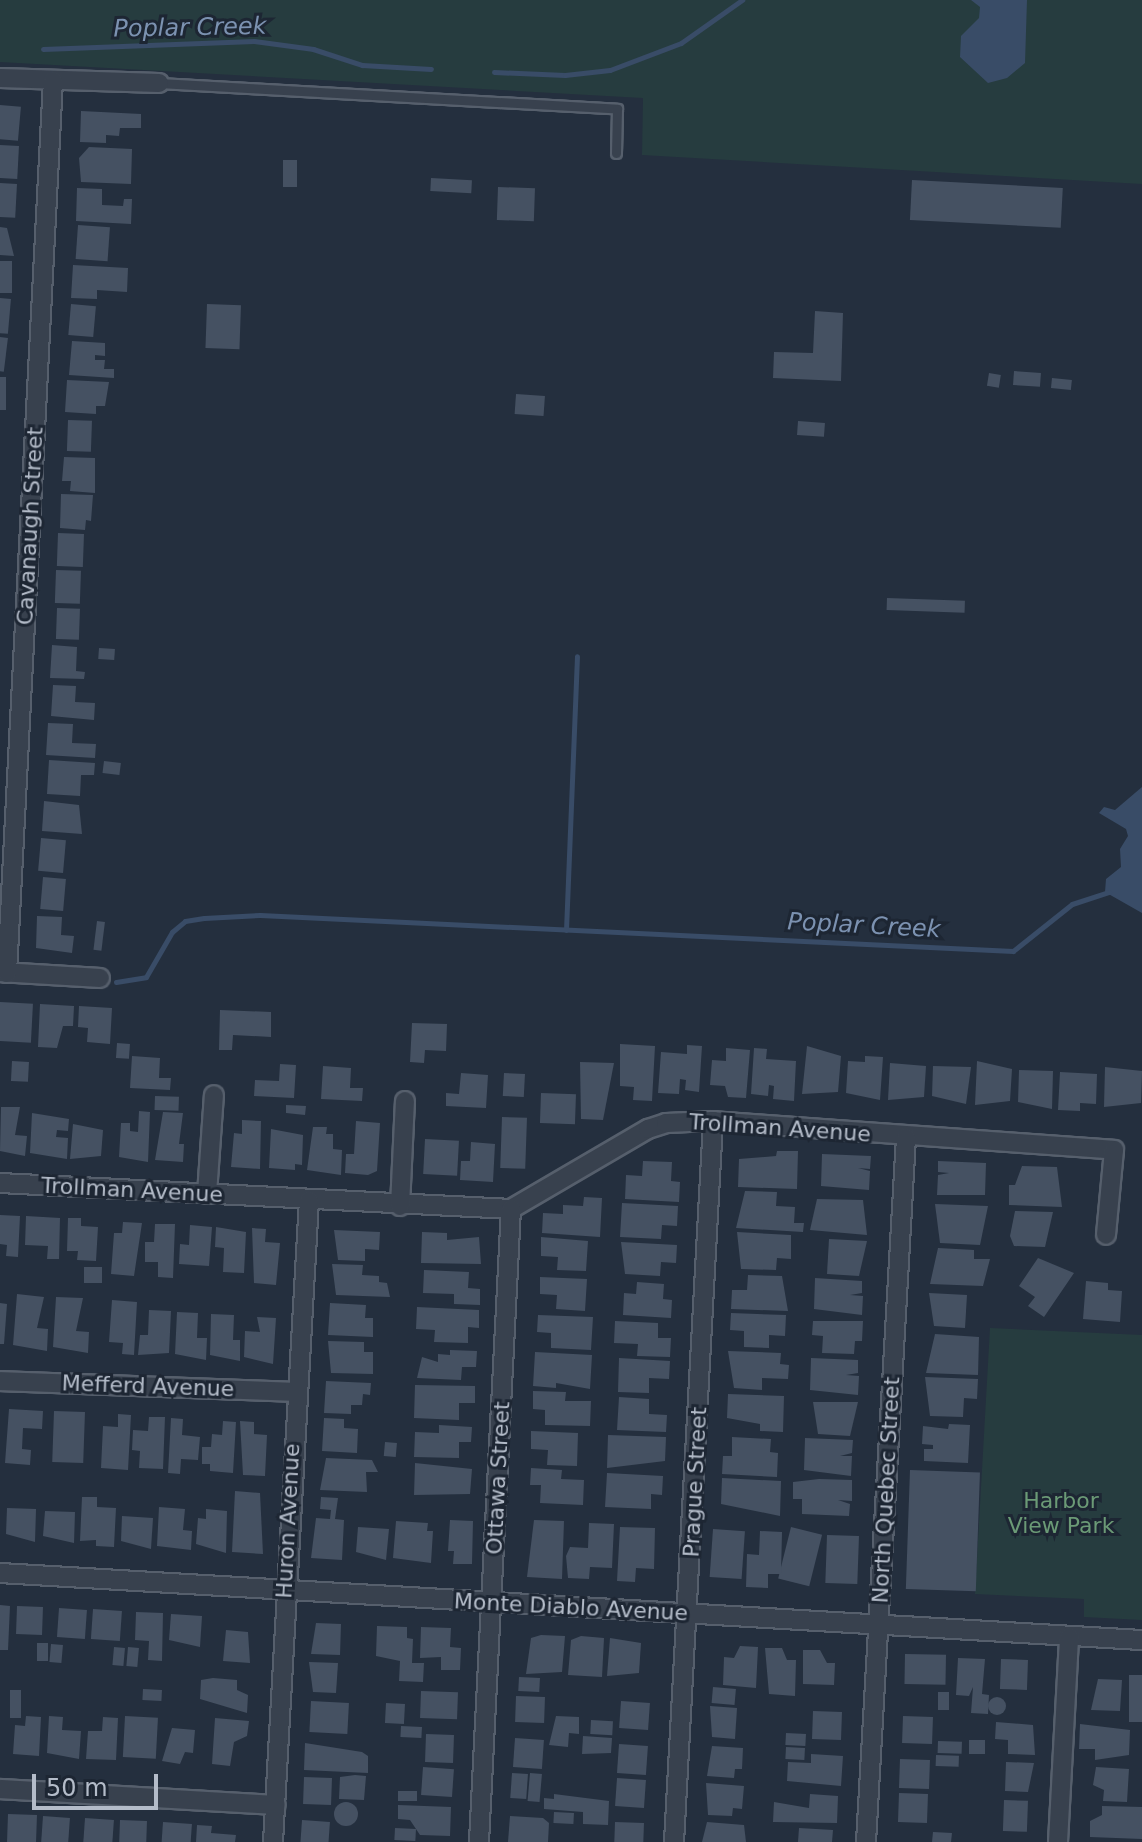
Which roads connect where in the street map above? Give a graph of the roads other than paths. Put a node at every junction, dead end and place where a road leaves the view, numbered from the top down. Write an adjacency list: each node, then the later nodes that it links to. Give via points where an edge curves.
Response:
1 (0, 78): 2 (street)
2 (53, 80): 3 (street); 5 (street, Cavanaugh Street)
3 (159, 83): 4 (lane, via 617,109)
4 (616, 153)
5 (4, 972): 6 (street)
6 (100, 978)
7 (214, 1095): 12 (street)
8 (405, 1101): 14 (street)
9 (713, 1121): 10 (street, Trollman Avenue); 15 (street, Trollman Avenue, via 648,1129); 22 (street, Prague Street)
10 (906, 1137): 16 (street, Trollman Avenue, via 1114,1150); 23 (street, North Quebec Street)
11 (0, 1183): 12 (street, Trollman Avenue)
12 (207, 1194): 13 (street, Trollman Avenue)
13 (309, 1200): 14 (street, Trollman Avenue); 18 (street, Huron Avenue)
14 (400, 1206): 15 (street, Trollman Avenue)
15 (511, 1209): 21 (street, Ottawa Street)
16 (1106, 1235)
17 (0, 1381): 18 (street, Mefferd Avenue)
18 (296, 1392): 20 (street, Huron Avenue)
19 (0, 1573): 20 (street, Monte Diablo Avenue)
20 (284, 1589): 21 (street, Monte Diablo Avenue); 27 (street, Huron Avenue)
21 (492, 1602): 22 (street, Monte Diablo Avenue); 29 (street, Ottawa Street)
22 (688, 1614): 23 (street, Monte Diablo Avenue); 30 (street, Prague Street)
23 (879, 1625): 24 (street, Monte Diablo Avenue); 31 (street, North Quebec Street)
24 (1069, 1636): 25 (street, Monte Diablo Avenue); 32 (street)
25 (1142, 1640)
26 (0, 1789): 27 (street)
27 (276, 1805): 28 (street, Huron Avenue)
28 (273, 1842)
29 (479, 1842)
30 (674, 1842)
31 (866, 1842)
32 (1058, 1842)

